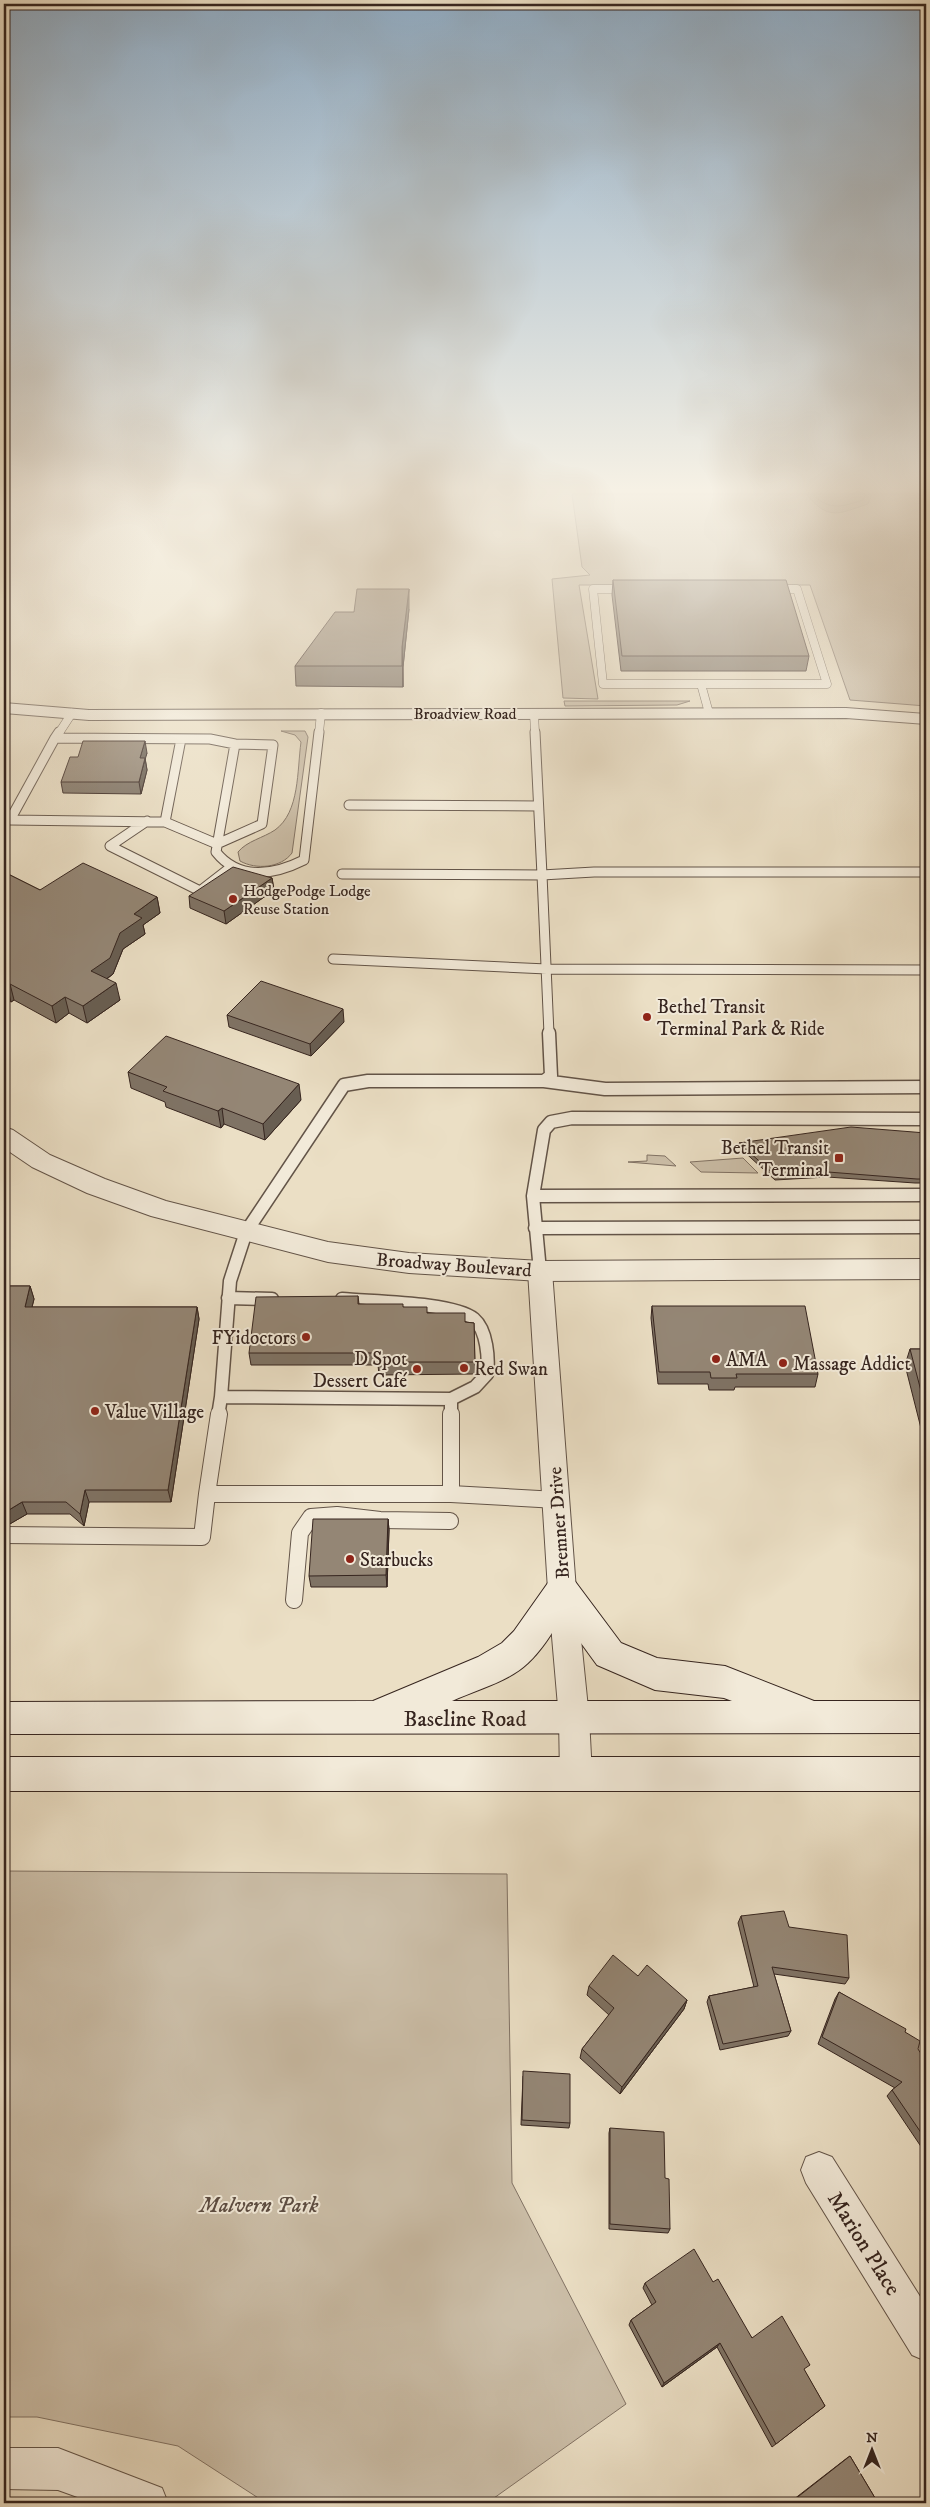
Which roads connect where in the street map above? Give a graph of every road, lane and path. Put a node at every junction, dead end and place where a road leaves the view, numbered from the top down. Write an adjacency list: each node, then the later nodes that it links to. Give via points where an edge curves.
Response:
1 (595, 611): 3 (lane, via 603,684)
2 (804, 611): 3 (lane, via 827,684)
3 (702, 684): 8 (lane)
4 (4, 708): 5 (street, Broadview Road)
5 (72, 713): 6 (street, Broadview Road); 10 (lane)
6 (321, 713): 7 (street, Broadview Road); 18 (lane, via 304,860 293,867 269,872 244,872)
7 (534, 713): 8 (street, Broadview Road); 14 (lane)
8 (709, 713): 9 (street, Broadview Road, via 846,713)
9 (926, 719)
10 (55, 738): 11 (lane); 15 (lane, via 10,820)
11 (181, 739): 12 (lane, via 223,740); 16 (lane)
12 (235, 744): 17 (lane); 17 (lane, via 273,745 262,824)
13 (349, 805): 14 (lane)
14 (538, 806): 21 (lane)
15 (147, 821): 16 (lane); 18 (lane, via 110,846 200,891)
16 (165, 822): 17 (lane)
17 (217, 844): 18 (lane, via 216,852)
18 (230, 867)
19 (926, 872): 21 (lane, via 594,872)
20 (342, 874): 21 (lane)
21 (542, 875): 23 (lane)
22 (333, 959): 23 (lane)
23 (547, 969): 24 (lane); 25 (lane, via 551,1076)
24 (926, 970)
25 (544, 1081): 26 (lane, via 605,1089); 33 (lane, via 368,1082 344,1085)
26 (926, 1087)
27 (926, 1119): 30 (lane, via 572,1118 551,1122 544,1130)
28 (4, 1136): 33 (main road, Broadway Boulevard, via 41,1161 96,1186 160,1209)
29 (926, 1195): 30 (lane)
30 (533, 1196): 32 (lane)
31 (926, 1227): 32 (lane)
32 (535, 1228): 35 (lane)
33 (246, 1232): 35 (main road, Broadway Boulevard, via 328,1252 400,1262); 36 (lane, via 230,1281)
34 (926, 1269): 35 (main road, Broadway Boulevard)
35 (540, 1271): 43 (street, Bremner Drive)
36 (228, 1298): 37 (lane); 39 (lane)
37 (286, 1299)
38 (324, 1299): 40 (lane, via 452,1309 476,1320 485,1332 487,1374 482,1381)
39 (221, 1397): 40 (lane); 41 (lane)
40 (451, 1399): 42 (lane)
41 (207, 1494): 42 (lane); 45 (lane, via 202,1537)
42 (451, 1494): 43 (lane)
43 (557, 1500): 46 (street, Bremner Drive)
44 (450, 1521): 47 (lane, via 380,1520 337,1515 311,1517 300,1533)
45 (4, 1536)
46 (562, 1590): 50 (main road, via 514,1654 490,1668); 51 (street, Bremner Drive); 52 (main road, via 609,1654 655,1674 725,1682)
47 (294, 1600)
48 (926, 1717): 52 (main road, Baseline Road)
49 (4, 1718): 50 (main road, Baseline Road)
50 (374, 1718): 51 (main road, Baseline Road)
51 (574, 1718): 52 (main road, Baseline Road); 55 (street, Bremner Drive)
52 (817, 1718)
53 (4, 1774): 55 (main road)
54 (926, 1774): 55 (main road)
55 (576, 1775)
56 (819, 2170): 57 (street, Marion Place)
57 (926, 2341)
58 (4, 2468): 59 (street, via 58,2470)
59 (148, 2503)

